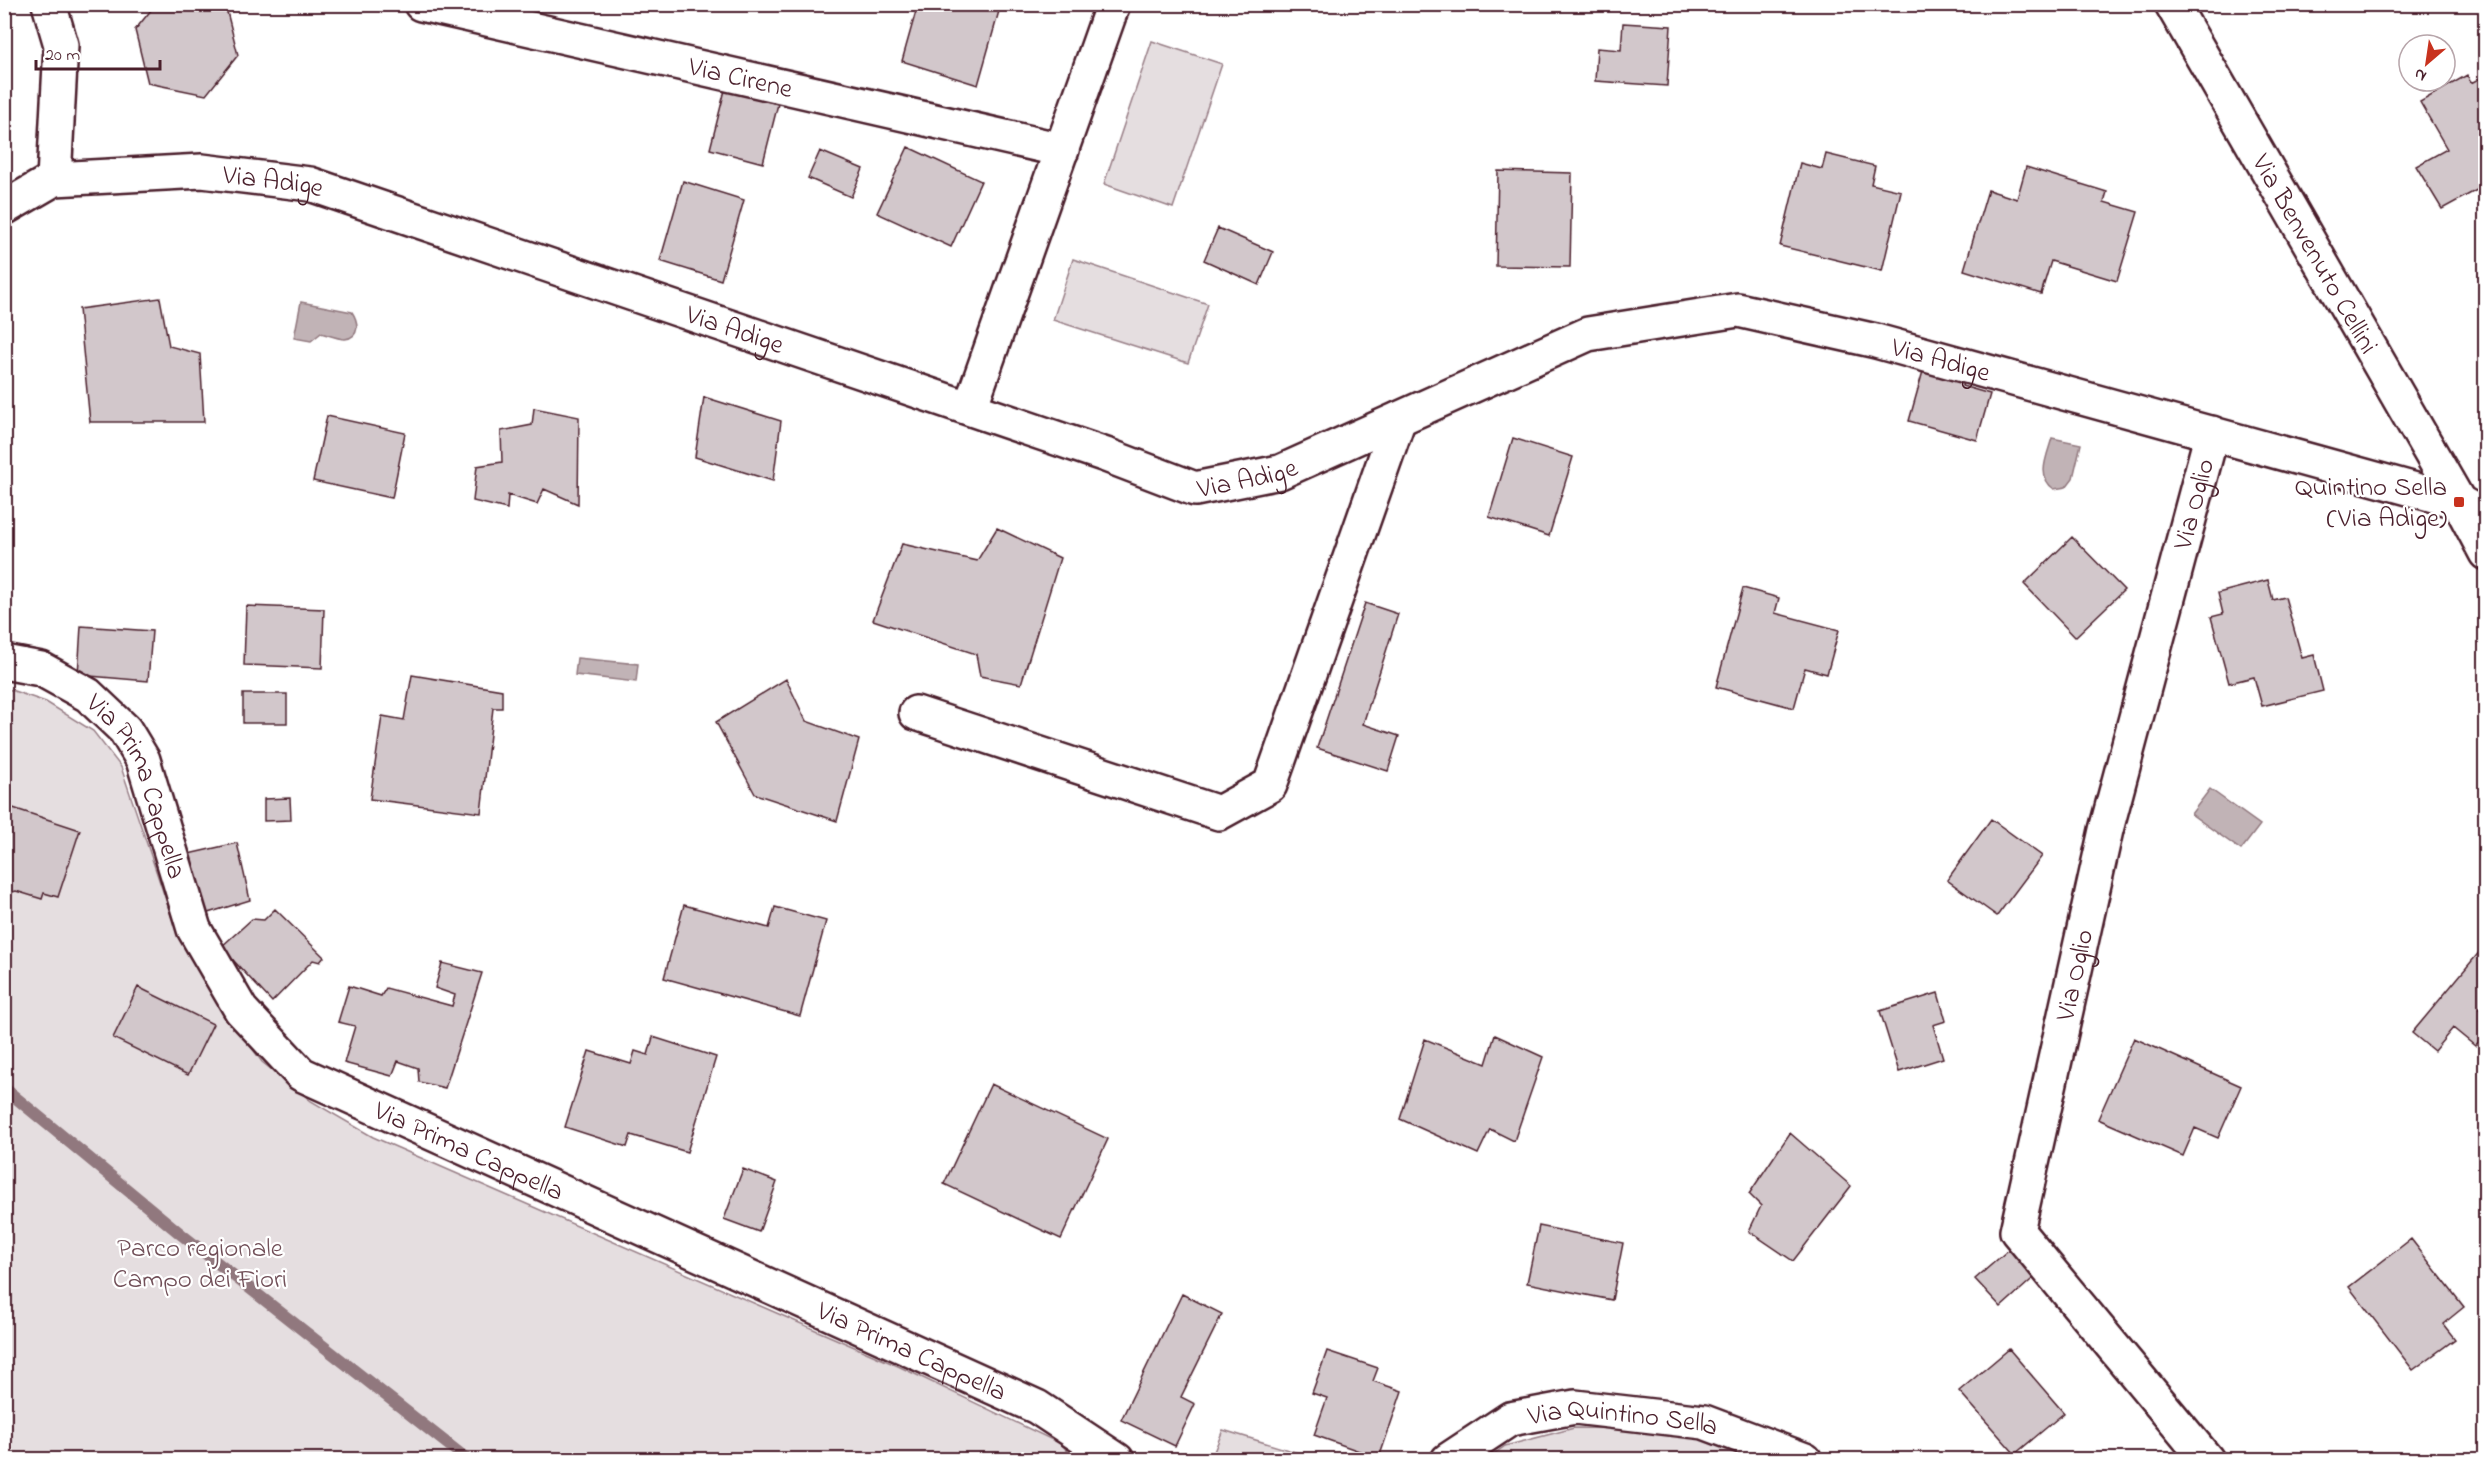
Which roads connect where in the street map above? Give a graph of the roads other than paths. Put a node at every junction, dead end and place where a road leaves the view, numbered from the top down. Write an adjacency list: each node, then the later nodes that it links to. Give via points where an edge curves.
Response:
1 (49, 4): 6 (street, via 61,45)
2 (421, 4): 5 (street, Via Cirene)
3 (1113, 4): 5 (street)
4 (2172, 4): 11 (street, Via Benvenuto Cellini)
5 (1062, 150): 8 (street)
6 (54, 179): 7 (street); 8 (street, Via Adige, via 202,171 310,184)
7 (8, 203)
8 (970, 408): 9 (street, Via Adige, via 1195,489 1280,472)
9 (1399, 419): 10 (street, Via Adige, via 1588,334 1738,310 1876,341); 14 (street, via 1270,785 1219,813)
10 (2212, 433): 11 (street, Via Adige); 18 (street, Via Oglio, via 2106,830 2016,1231)
11 (2472, 510): 12 (street)
12 (2486, 553)
13 (4, 662): 15 (street, Via Prima Cappella, via 40,669 88,695 125,730 143,760 194,929 241,1010 301,1074 1037,1407)
14 (916, 713)
15 (1117, 1460)
16 (1448, 1460): 17 (street, Via Quintino Sella, via 1510,1419 1575,1407 1704,1422)
17 (1805, 1460)
18 (2207, 1460)

